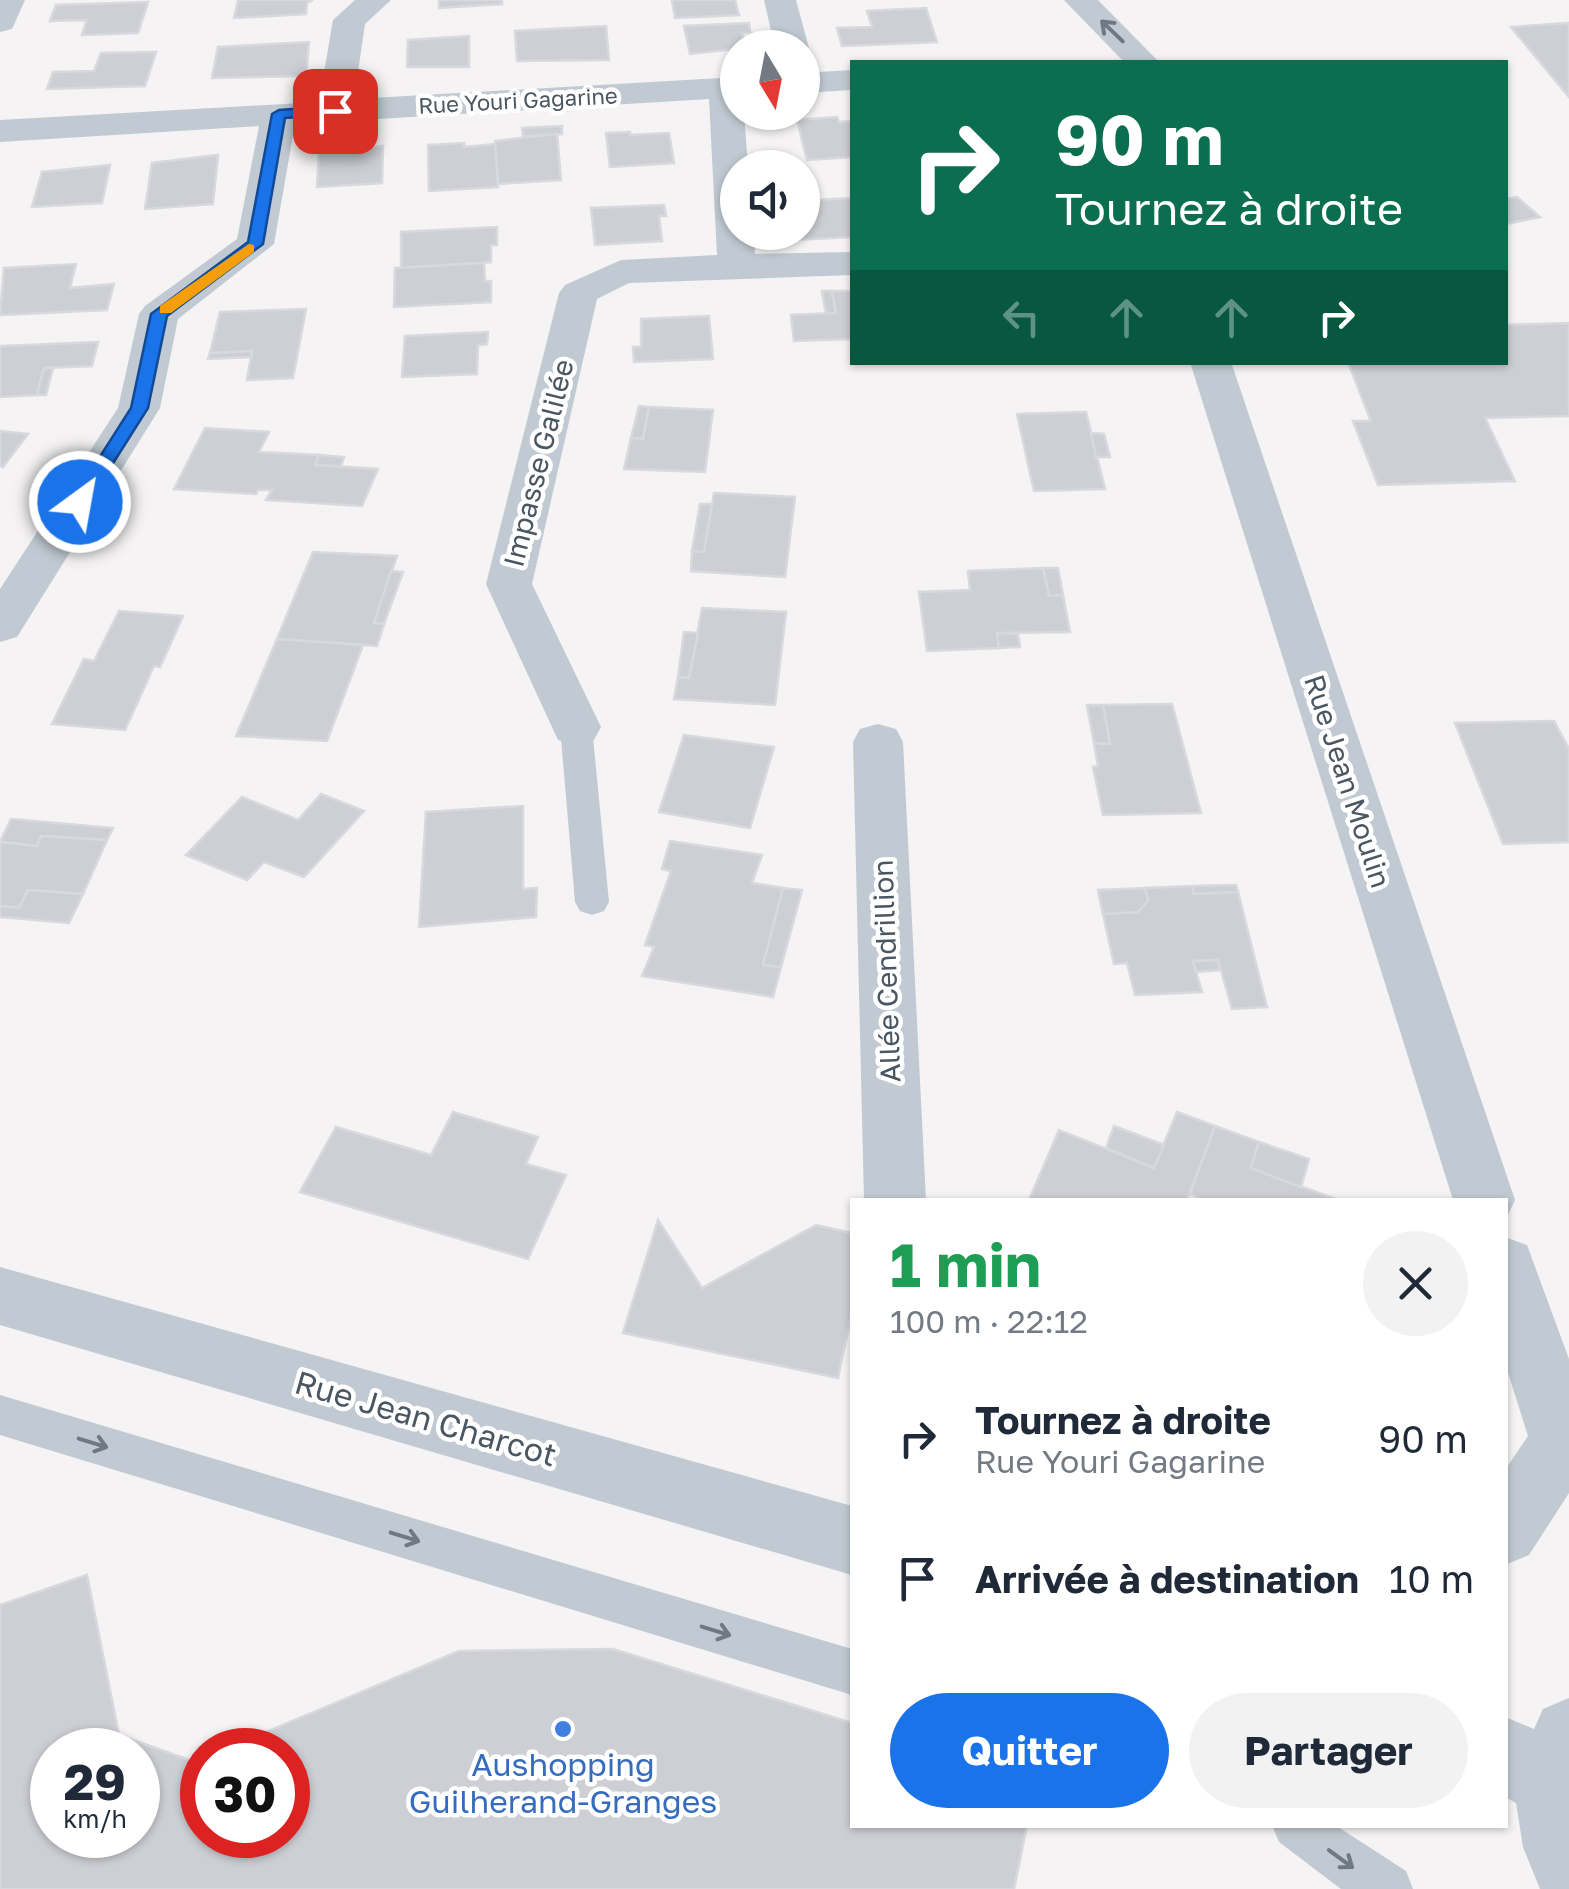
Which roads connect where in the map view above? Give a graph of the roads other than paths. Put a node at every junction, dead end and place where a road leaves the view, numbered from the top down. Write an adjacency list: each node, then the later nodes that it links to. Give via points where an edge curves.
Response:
1 (9, 0): 5 (street)
2 (375, 0): 12 (street, via 349,20)
3 (780, 0): 6 (street)
4 (1066, 4): 7 (street); 8 (street, one-way to 4)
5 (0, 22)
6 (788, 30)
7 (1097, 60)
8 (1139, 60)
9 (850, 80): 10 (street)
10 (820, 82)
11 (720, 89): 12 (street, Rue Youri Gagarine)
12 (335, 111): 13 (street, Rue Youri Gagarine)
13 (279, 114): 15 (street, Rue Youri Gagarine); 19 (street, via 255,244 159,314 139,408)
14 (733, 130): 17 (street)
15 (0, 131)
16 (850, 263): 17 (street, Impasse Galilée)
17 (738, 266): 20 (street, Impasse Galilée, via 621,272 579,294 509,584)
18 (1211, 365): 24 (street, Rue Jean Moulin)
19 (0, 626)
20 (576, 727): 22 (lane, Impasse Galilée)
21 (878, 742): 23 (street, Allée Cendrillion)
22 (592, 902)
23 (894, 1198)
24 (1483, 1198)
25 (1508, 1274): 28 (street)
26 (0, 1296): 30 (street, Rue Jean Charcot)
27 (0, 1415): 31 (lane, one-way to 31)
28 (1566, 1449): 29 (street)
29 (1508, 1528)
30 (850, 1539)
31 (850, 1671)
32 (1542, 1757): 34 (street, via 1556,1836)
33 (1300, 1828): 35 (lane, one-way to 35)
34 (1569, 1866)
35 (1388, 1889)

